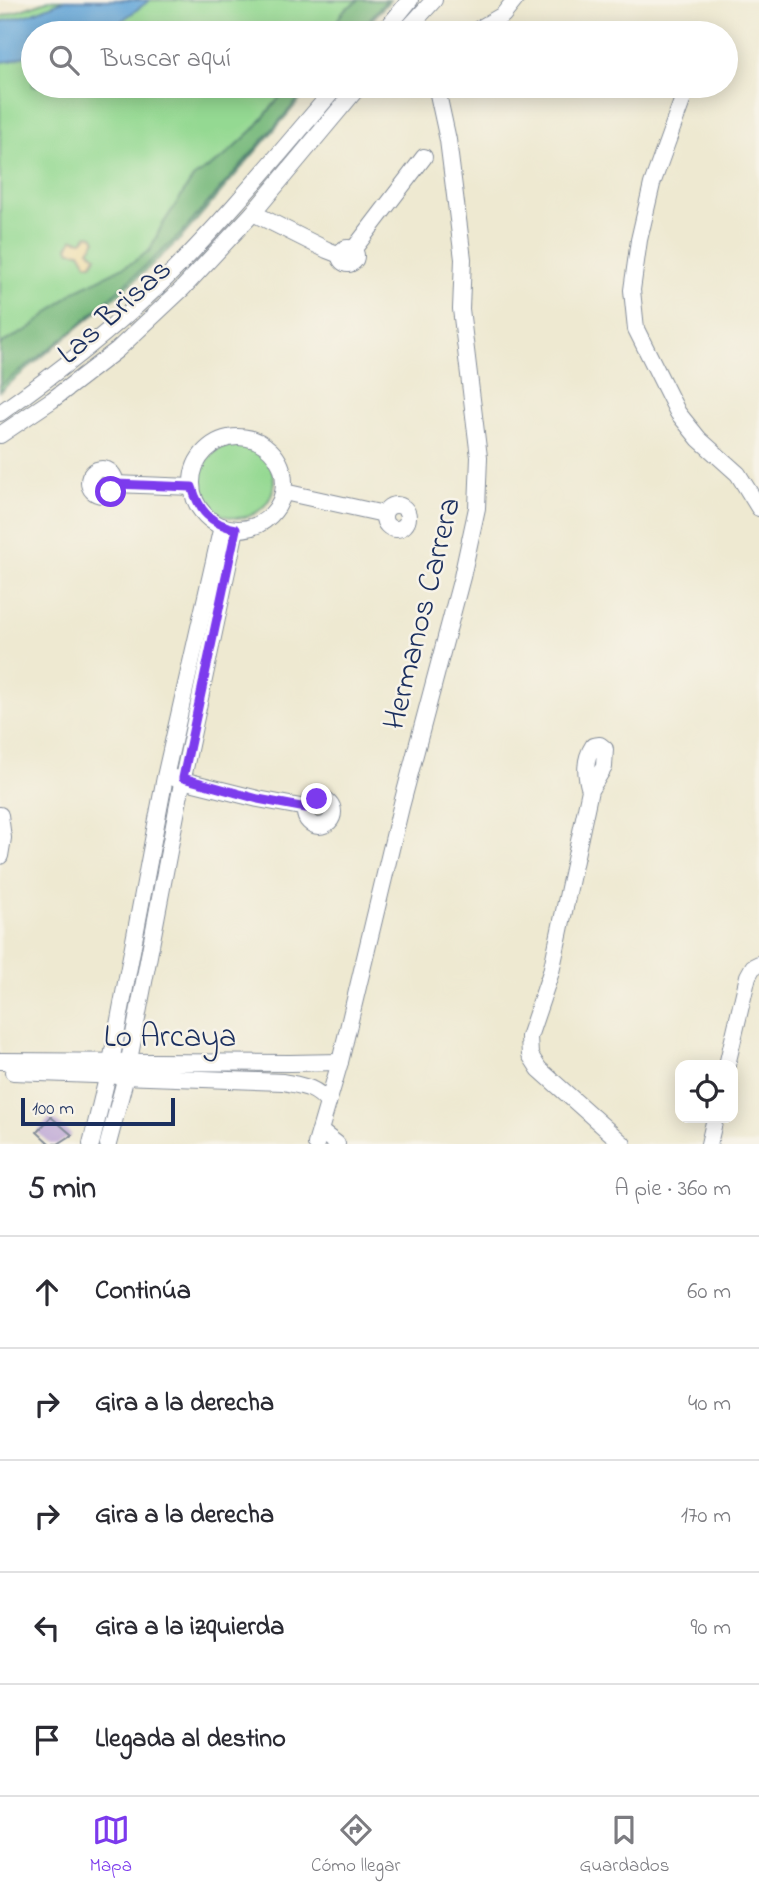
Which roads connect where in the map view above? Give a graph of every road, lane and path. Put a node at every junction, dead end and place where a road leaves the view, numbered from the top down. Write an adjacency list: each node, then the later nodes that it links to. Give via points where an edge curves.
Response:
1 (411, 0): 4 (street)
2 (434, 0): 5 (street)
3 (515, 0): 6 (street)
4 (393, 21)
5 (415, 21)
6 (493, 21)
7 (328, 98): 12 (street, Las Brisas)
8 (349, 98): 14 (street, Las Brisas)
9 (439, 98): 32 (street, Hermanos Carrera, via 463,259 461,309 479,491 462,577 397,820)
10 (682, 101): 20 (street, via 652,184 639,240 632,290 636,329 678,413 737,474)
11 (424, 157): 14 (street, via 347,252 327,250)
12 (244, 194): 13 (street, Las Brisas); 14 (street, via 253,203)
13 (233, 207): 14 (street, via 242,214); 15 (street, Las Brisas, via 154,290 72,360)
14 (253, 213): 16 (street, Las Brisas, via 182,289 117,349)
15 (0, 413)
16 (0, 435)
17 (115, 484): 18 (street)
18 (192, 487): 19 (street, via 193,472 205,452 225,439 241,437 256,440 279,461); 22 (street, via 207,517)
19 (284, 492): 21 (street); 22 (street, via 267,519 252,527)
20 (759, 508)
21 (384, 514)
22 (229, 528): 23 (street); 24 (street)
23 (165, 777): 24 (street); 34 (street)
24 (183, 778): 26 (street); 34 (street)
25 (590, 790): 43 (street, via 551,972 529,1049 539,1069)
26 (306, 808)
27 (0, 815): 28 (street)
28 (0, 856)
29 (759, 964): 30 (street, via 748,976)
30 (728, 1060)
31 (0, 1061): 34 (street, Lo Arcaya)
32 (340, 1062): 33 (street, Lo Arcaya); 37 (street, Hermanos Carrera)
33 (234, 1063): 34 (street, Lo Arcaya); 36 (street)
34 (118, 1069): 35 (street, Lo Arcaya); 36 (street, Lo Arcaya); 40 (street); 41 (street)
35 (0, 1071)
36 (232, 1080): 37 (street, Lo Arcaya, via 308,1087)
37 (328, 1103): 39 (street, Hermanos Carrera)
38 (714, 1123): 44 (street)
39 (318, 1138): 42 (street)
40 (91, 1144)
41 (108, 1144)
42 (337, 1144)
43 (623, 1144)
44 (709, 1144)

